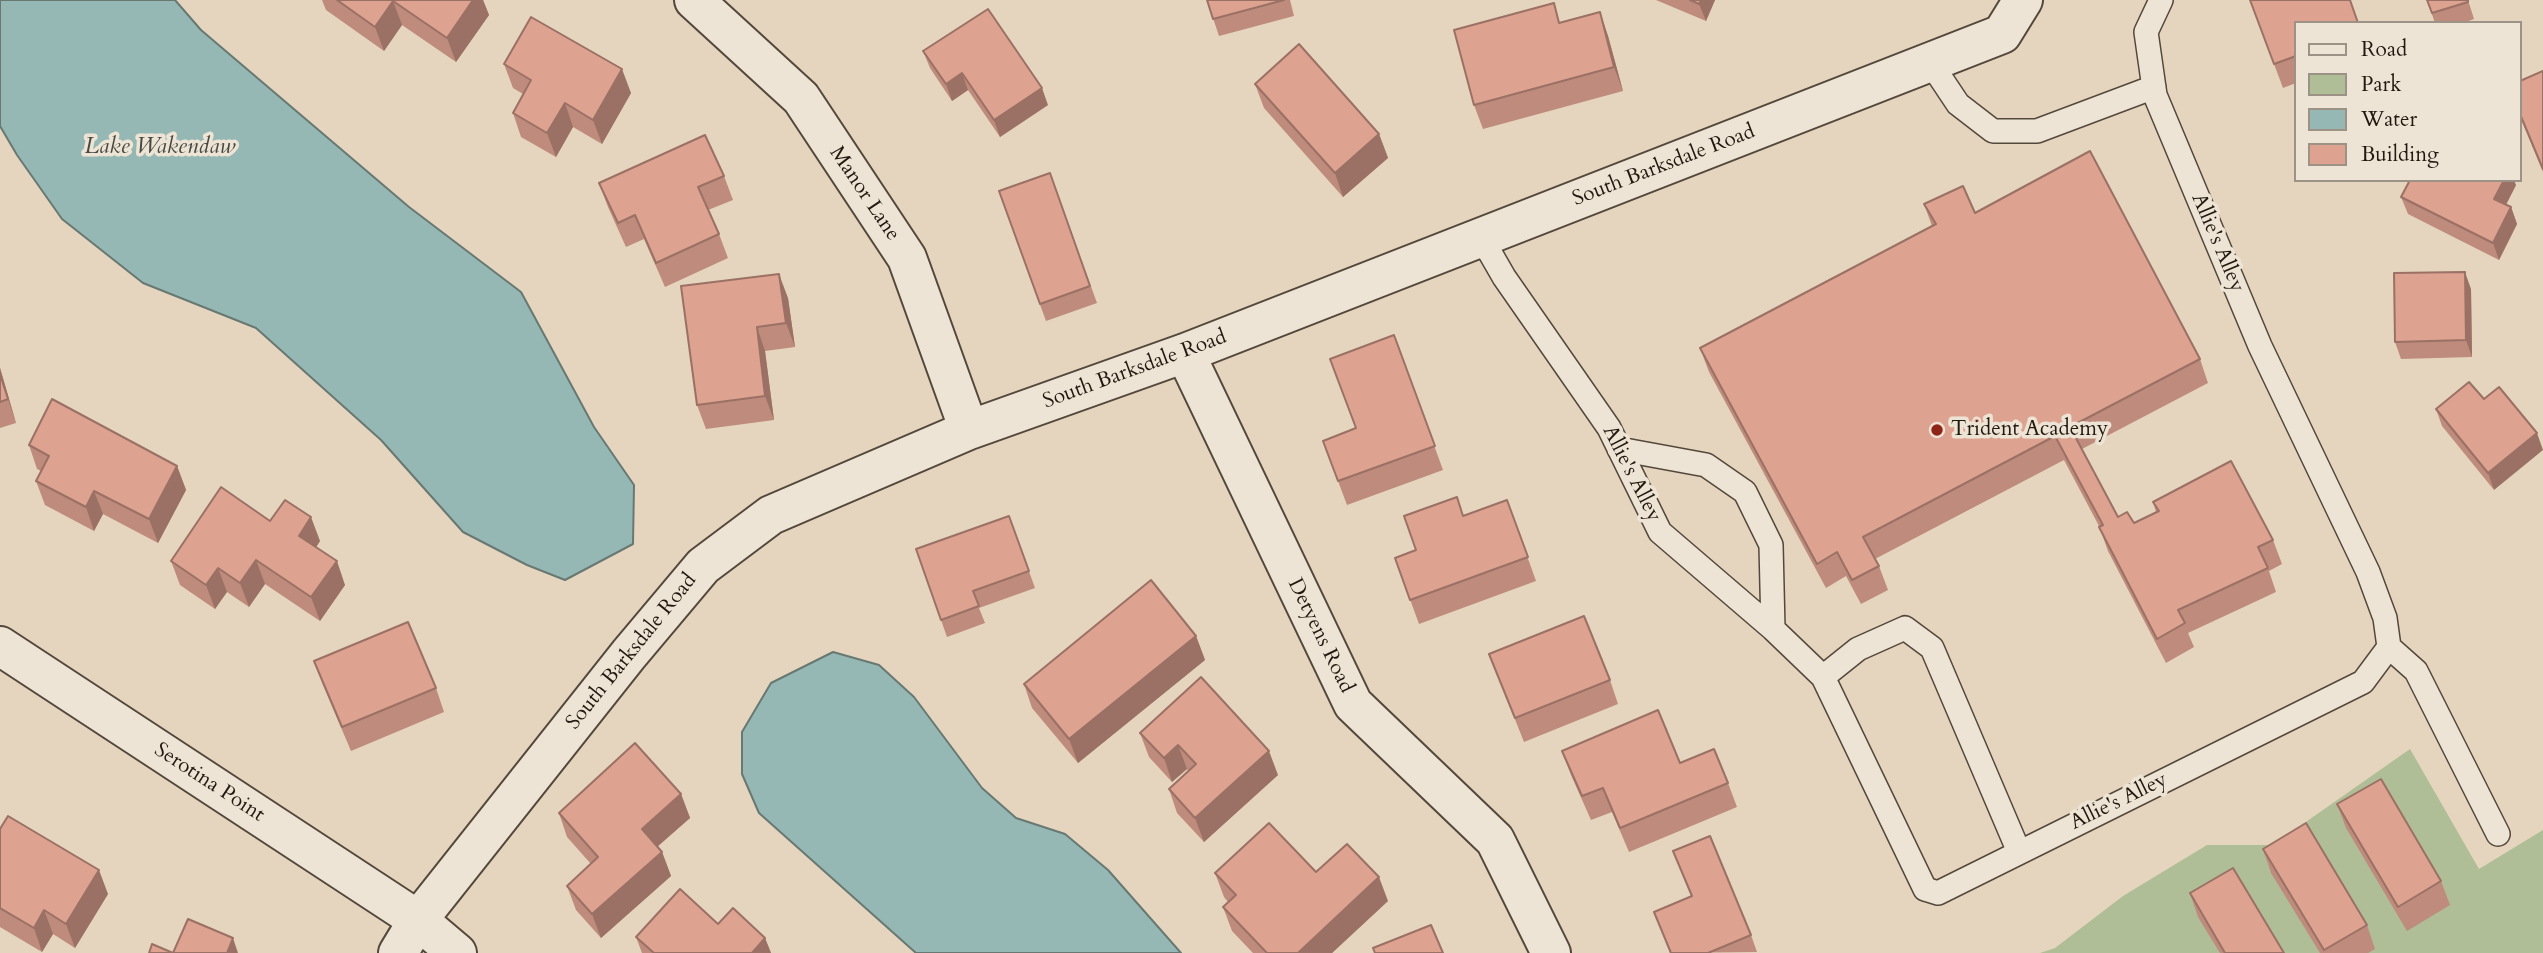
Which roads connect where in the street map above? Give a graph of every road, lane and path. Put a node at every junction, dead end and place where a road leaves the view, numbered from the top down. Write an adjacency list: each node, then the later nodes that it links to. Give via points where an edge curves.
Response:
1 (694, 0): 8 (street, Manor Lane, via 801,99 907,258)
2 (2024, 0): 4 (street, South Barksdale Road, via 2002,34)
3 (2161, 0): 5 (lane, Allie's Alley, via 2147,32)
4 (1930, 62): 5 (lane, via 1958,104 1993,131 2037,131); 6 (street, South Barksdale Road)
5 (2154, 87): 12 (lane, Allie's Alley, via 2260,346 2368,572 2385,618)
6 (1481, 237): 7 (street, South Barksdale Road); 9 (lane, Allie's Alley)
7 (1185, 353): 8 (street, South Barksdale Road); 19 (street, Detyens Road, via 1353,704 1495,840)
8 (969, 430): 16 (street, South Barksdale Road, via 771,515 703,566)
9 (1619, 449): 10 (lane, Allie's Alley, via 1660,531); 10 (lane, via 1706,465 1745,492 1771,545)
10 (1773, 629): 13 (lane, Allie's Alley)
11 (0, 646): 16 (street, Serotina Point)
12 (2389, 648): 14 (lane, via 2416,671); 15 (lane, Allie's Alley, via 2363,682)
13 (1823, 677): 15 (lane, Allie's Alley, via 1925,889 1938,892); 15 (lane, via 1858,649 1905,628 1932,648)
14 (2498, 834)
15 (2019, 852)
16 (418, 920): 17 (street, South Barksdale Road); 18 (street, Serotina Point)
17 (398, 953)
18 (457, 953)
19 (1551, 953)

